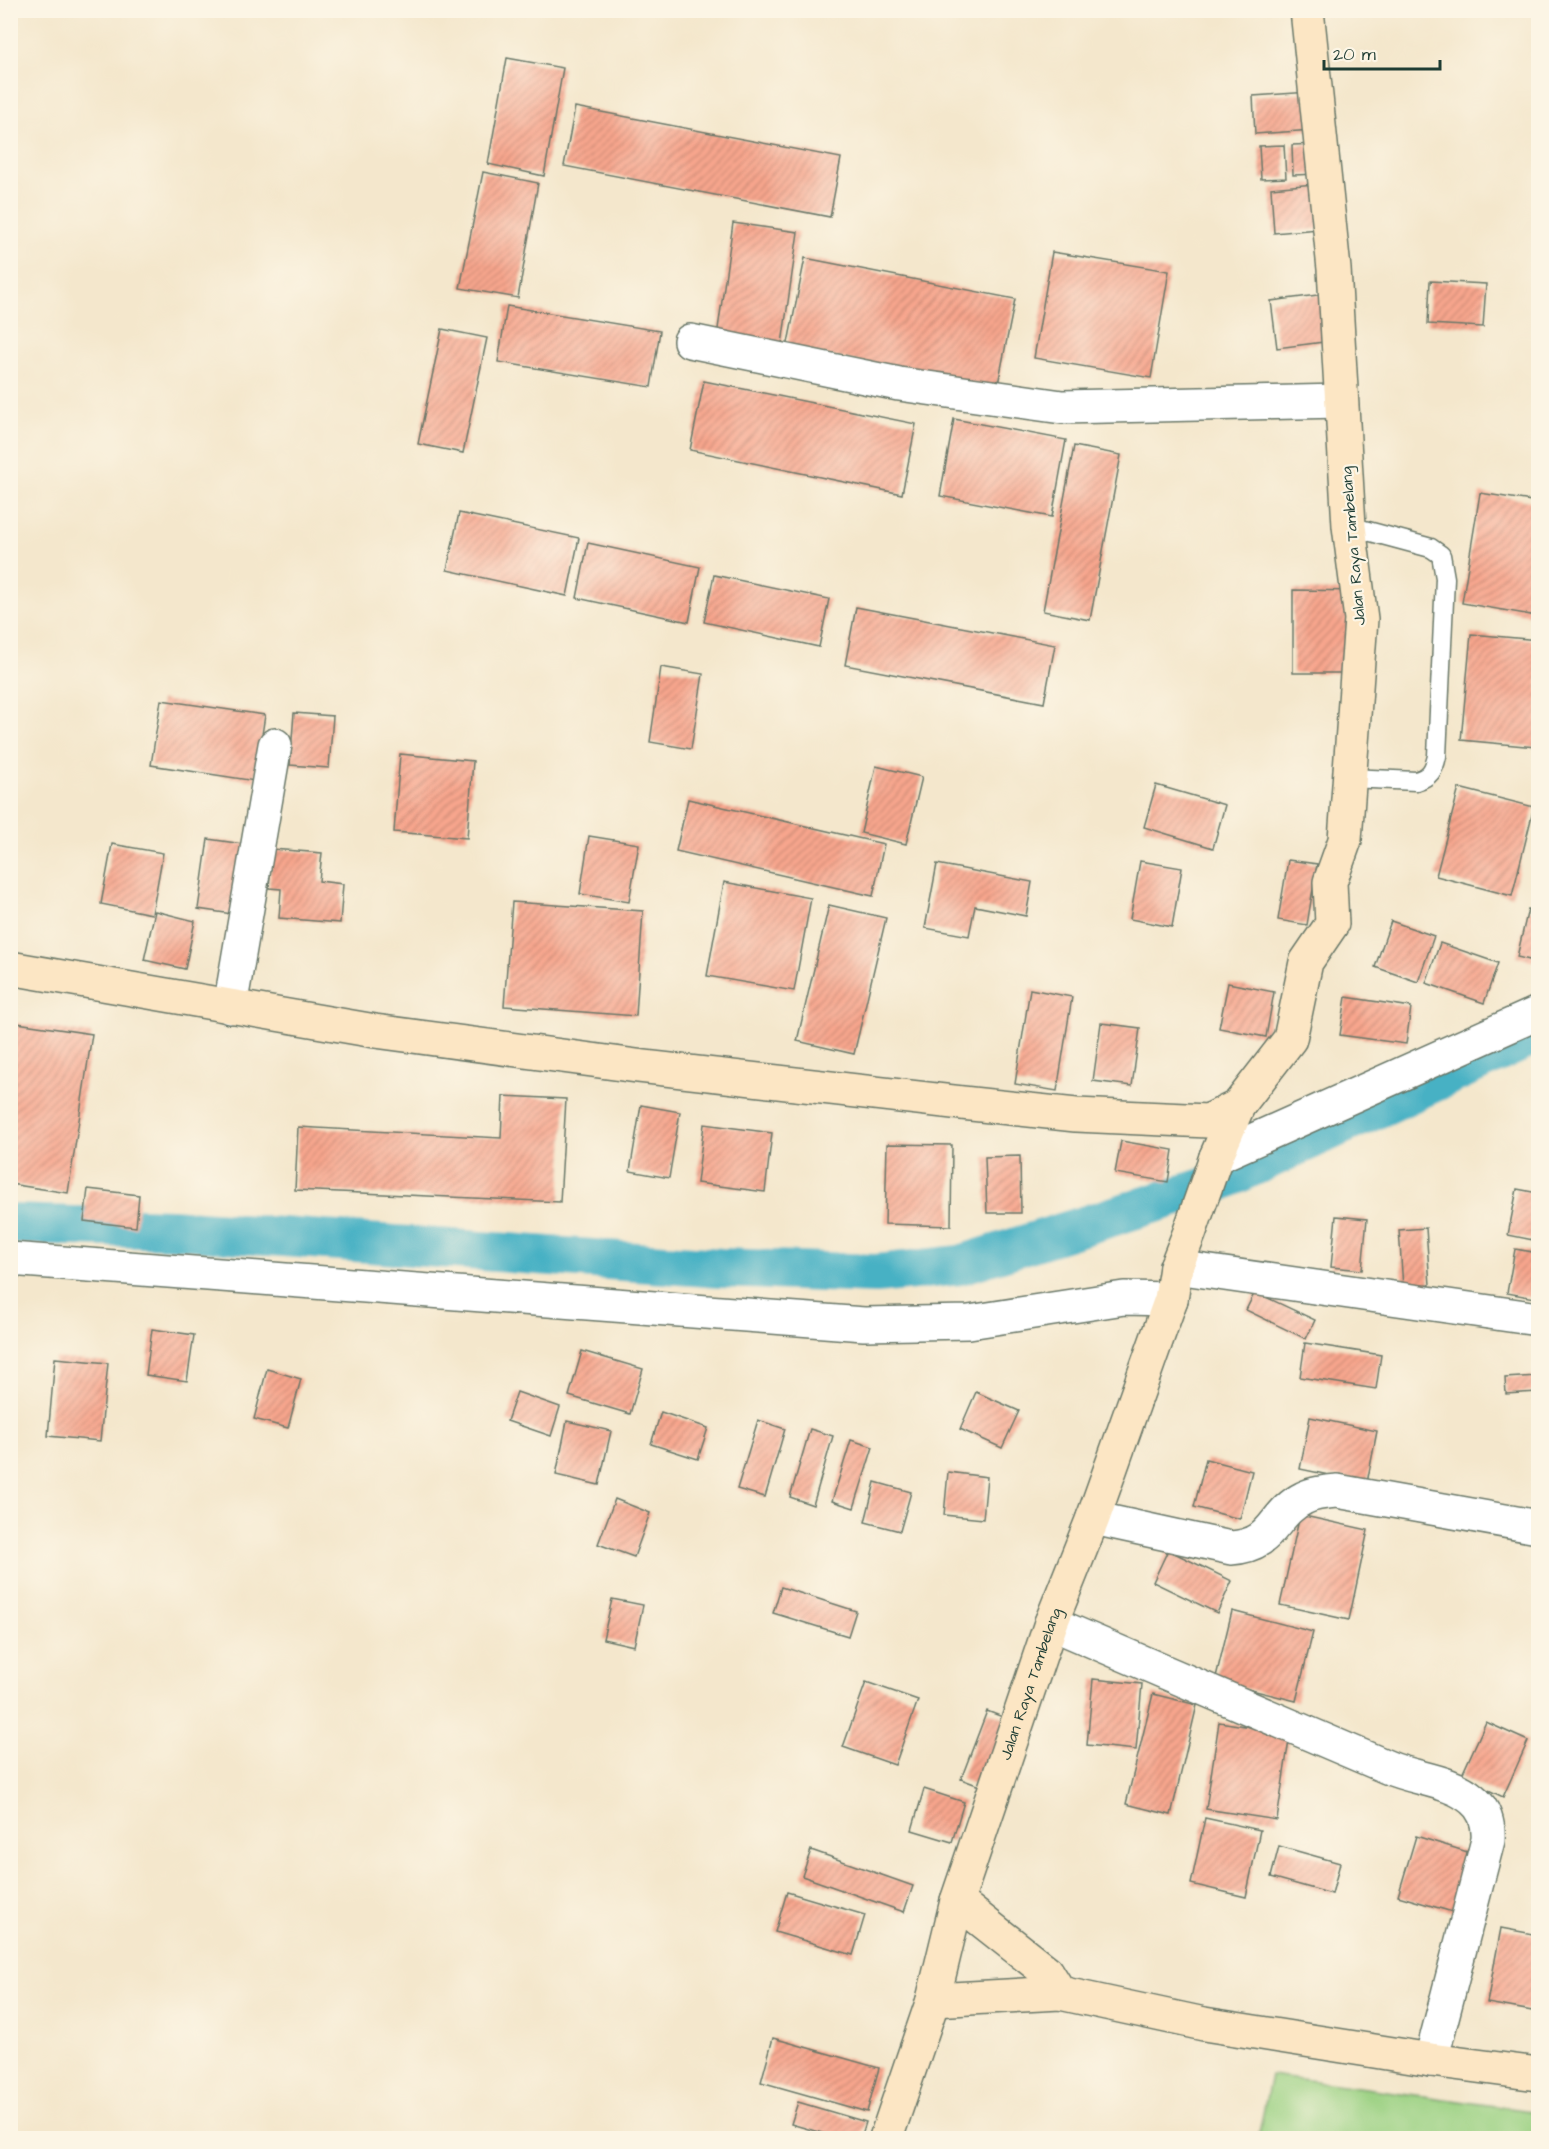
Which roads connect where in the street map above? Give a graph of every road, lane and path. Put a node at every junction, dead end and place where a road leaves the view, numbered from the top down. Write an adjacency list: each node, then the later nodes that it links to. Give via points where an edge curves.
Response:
1 (1307, 10): 3 (main road, Jalan Raya Tambelang, via 1334,269)
2 (690, 341): 3 (street, via 899,384 1062,407)
3 (1330, 401): 4 (main road, Jalan Raya Tambelang)
4 (1349, 526): 6 (main road, Jalan Raya Tambelang, via 1361,620); 6 (lane, via 1431,548 1441,555 1445,578 1435,767 1416,781)
5 (275, 745): 8 (street)
6 (1350, 778): 10 (main road, Jalan Raya Tambelang, via 1345,840 1330,882 1332,924 1306,962 1290,1039)
7 (10, 968): 8 (main road)
8 (230, 1007): 10 (main road, via 625,1065 973,1105 1208,1121)
9 (1539, 1013): 11 (street)
10 (1238, 1106): 11 (main road, Jalan Raya Tambelang)
11 (1216, 1157): 13 (main road, Jalan Raya Tambelang)
12 (10, 1259): 14 (street, via 864,1324 969,1322 1124,1298)
13 (1176, 1267): 14 (main road, Jalan Raya Tambelang); 15 (street)
14 (1171, 1299): 16 (main road, Jalan Raya Tambelang)
15 (1539, 1319)
16 (1093, 1518): 17 (street, via 1231,1548 1243,1547 1259,1542 1304,1498 1337,1491); 18 (main road, Jalan Raya Tambelang)
17 (1539, 1527)
18 (1051, 1623): 19 (main road, Jalan Raya Tambelang); 22 (street, via 1391,1769 1458,1790 1473,1800 1486,1820 1488,1840)
19 (957, 1901): 20 (main road, via 1047,1972); 21 (main road, Jalan Raya Tambelang)
20 (1060, 1993): 21 (main road); 22 (main road, via 1204,2024)
21 (933, 2000): 24 (main road, Jalan Raya Tambelang)
22 (1431, 2060): 23 (main road)
23 (1539, 2074)
24 (886, 2139)

